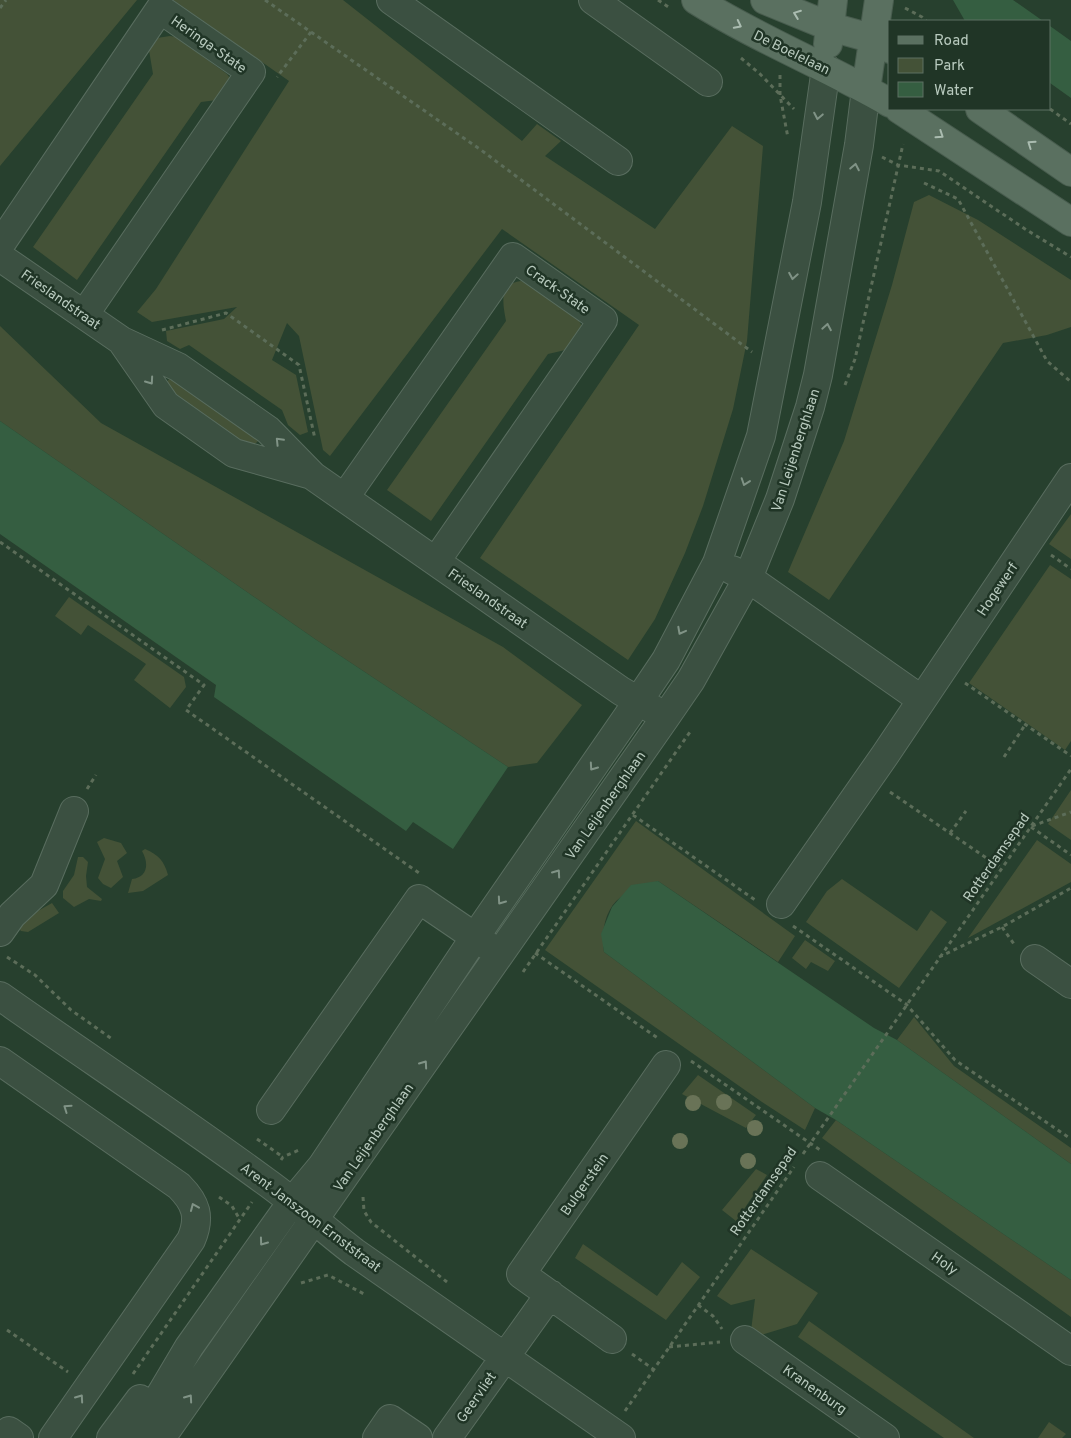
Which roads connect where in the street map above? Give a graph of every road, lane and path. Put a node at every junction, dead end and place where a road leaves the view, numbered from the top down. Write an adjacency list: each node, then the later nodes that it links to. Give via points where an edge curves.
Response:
1 (6, 0): 9 (path)
2 (265, 0): 11 (path)
3 (391, 0): 26 (street)
4 (593, 0): 16 (street)
5 (696, 0): 14 (main road, De Boelelaan, one-way to 14, via 737,25)
6 (765, 0): 10 (main road, one-way to 6)
7 (833, 0): 10 (main road, Van Leijenberghlaan)
8 (880, 0): 12 (main road)
9 (0, 8)
10 (831, 27): 12 (main road); 14 (main road, Van Leijenberghlaan)
11 (312, 32): 15 (path, via 278,78); 37 (path, via 481,150)
12 (882, 44): 17 (main road)
13 (741, 58): 18 (path)
14 (826, 68): 17 (main road, De Boelelaan); 43 (street, Van Leijenberghlaan, one-way to 43, via 807,202 763,426)
15 (251, 72): 31 (street, Heringa-State, via 160,9); 34 (street, Heringa-State)
16 (708, 82)
17 (866, 90): 19 (main road, De Boelelaan); 44 (street, Van Leijenberghlaan, one-way to 17, via 780,499 818,376)
18 (780, 95)
19 (888, 102)
20 (901, 110): 30 (main road, one-way to 30)
21 (981, 110): 28 (main road, one-way to 21)
22 (1051, 110): 23 (path)
23 (1071, 124)
24 (788, 135): 25 (path)
25 (788, 142)
26 (618, 161)
27 (898, 165): 33 (path, via 939,170)
28 (1071, 172)
29 (924, 183): 38 (path, via 958,199 1047,361)
30 (1071, 222)
31 (0, 245)
32 (0, 257): 34 (street, Frieslandstraat)
33 (1071, 257)
34 (84, 315): 36 (street, Frieslandstraat)
35 (160, 331): 40 (path, via 226,313 299,365)
36 (122, 341): 40 (street, Frieslandstraat, one-way to 36, via 268,430 178,367); 40 (street, Frieslandstraat, one-way to 40, via 166,405 234,453)
37 (757, 356)
38 (1071, 382)
39 (1071, 478): 45 (street, Hogewerf)
40 (327, 485): 42 (street, Frieslandstraat); 42 (street, Crack-State, via 513,257 603,320)
41 (0, 542): 61 (path, via 204,685 186,710)
42 (436, 561): 46 (street, Frieslandstraat, via 621,691)
43 (717, 563): 44 (street); 46 (street, Van Leijenberghlaan, one-way to 46, via 666,660)
44 (748, 578): 47 (street); 48 (street, Van Leijenberghlaan)
45 (944, 668): 47 (street, Hogewerf); 49 (path)
46 (639, 700): 48 (street, Frieslandstraat); 66 (street, Van Leijenberghlaan, one-way to 66)
47 (922, 700): 53 (street, Hogewerf)
48 (666, 718): 67 (street, Van Leijenberghlaan, one-way to 48)
49 (1025, 725): 50 (path); 51 (path)
50 (1071, 756)
51 (1004, 757)
52 (1071, 769): 58 (path, Rotterdamsepad)
53 (870, 778): 59 (path); 64 (street, Hogewerf)
54 (74, 811): 65 (street, via 44,884 12,915)
55 (966, 811): 59 (path)
56 (1071, 812): 58 (path)
57 (633, 814): 64 (path)
58 (1031, 827): 60 (path); 62 (path, Rotterdamsepad)
59 (950, 833): 62 (path)
60 (1071, 855)
61 (404, 863)
62 (1001, 868): 69 (path, Rotterdamsepad)
63 (1071, 888): 69 (path, Rotterdamsepad, via 1002,927)
64 (777, 910): 73 (path)
65 (0, 932)
66 (475, 937): 67 (street); 77 (street, via 419,899); 84 (street, Van Leijenberghlaan)
67 (506, 946): 75 (path); 84 (street, Van Leijenberghlaan, one-way to 67)
68 (0, 952): 74 (path)
69 (939, 957): 73 (path, Rotterdamsepad)
70 (1035, 959): 71 (street)
71 (1071, 984)
72 (0, 996): 85 (street, Arent Janszoon Ernststraat)
73 (906, 1004): 79 (path, via 955,1060); 80 (path, Rotterdamsepad)
74 (119, 1044)
75 (670, 1054): 80 (path); 90 (street, Bulgerstein, via 522,1274)
76 (0, 1061): 101 (street, one-way to 76, via 191,1240 198,1215 194,1204 179,1186)
77 (270, 1110)
78 (255, 1138): 82 (path)
79 (1071, 1139)
80 (811, 1144): 83 (path); 92 (path, Rotterdamsepad)
81 (300, 1150): 84 (path)
82 (283, 1157)
83 (824, 1165): 98 (street, Holy)
84 (332, 1173): 85 (street, Van Leijenberghlaan); 87 (street, Van Leijenberghlaan); 89 (path, via 363,1193 364,1211 371,1222)
85 (292, 1202): 87 (street, Arent Janszoon Ernststraat); 96 (street, Van Leijenberghlaan, one-way to 96)
86 (232, 1206): 100 (path, via 240,1220)
87 (316, 1219): 88 (street, Van Leijenberghlaan); 99 (street, Arent Janszoon Ernststraat, via 335,1238)
88 (280, 1267): 91 (path, via 303,1284 328,1275); 106 (street, Van Leijenberghlaan, one-way to 88)
89 (448, 1282)
90 (550, 1294): 94 (street, Bulgerstein); 99 (street)
91 (368, 1297)
92 (698, 1305): 95 (path, via 713,1316 725,1332); 97 (path, Rotterdamsepad)
93 (7, 1330): 101 (path)
94 (612, 1339)
95 (745, 1340): 97 (path); 110 (street, Kranenburg)
96 (189, 1347): 104 (street, Van Leijenberghlaan, via 150,1386); 105 (street, Van Leijenberghlaan)
97 (668, 1347): 102 (path, Rotterdamsepad)
98 (1071, 1351)
99 (505, 1356): 102 (street, Arent Janszoon Ernststraat); 109 (street, Geervliet)
100 (128, 1382)
101 (88, 1386): 103 (street, one-way to 101)
102 (616, 1435)
103 (53, 1438)
104 (111, 1438)
105 (134, 1438)
106 (161, 1438)
107 (377, 1438): 108 (street, via 390,1419)
108 (418, 1438)
109 (447, 1438)
110 (885, 1438)

